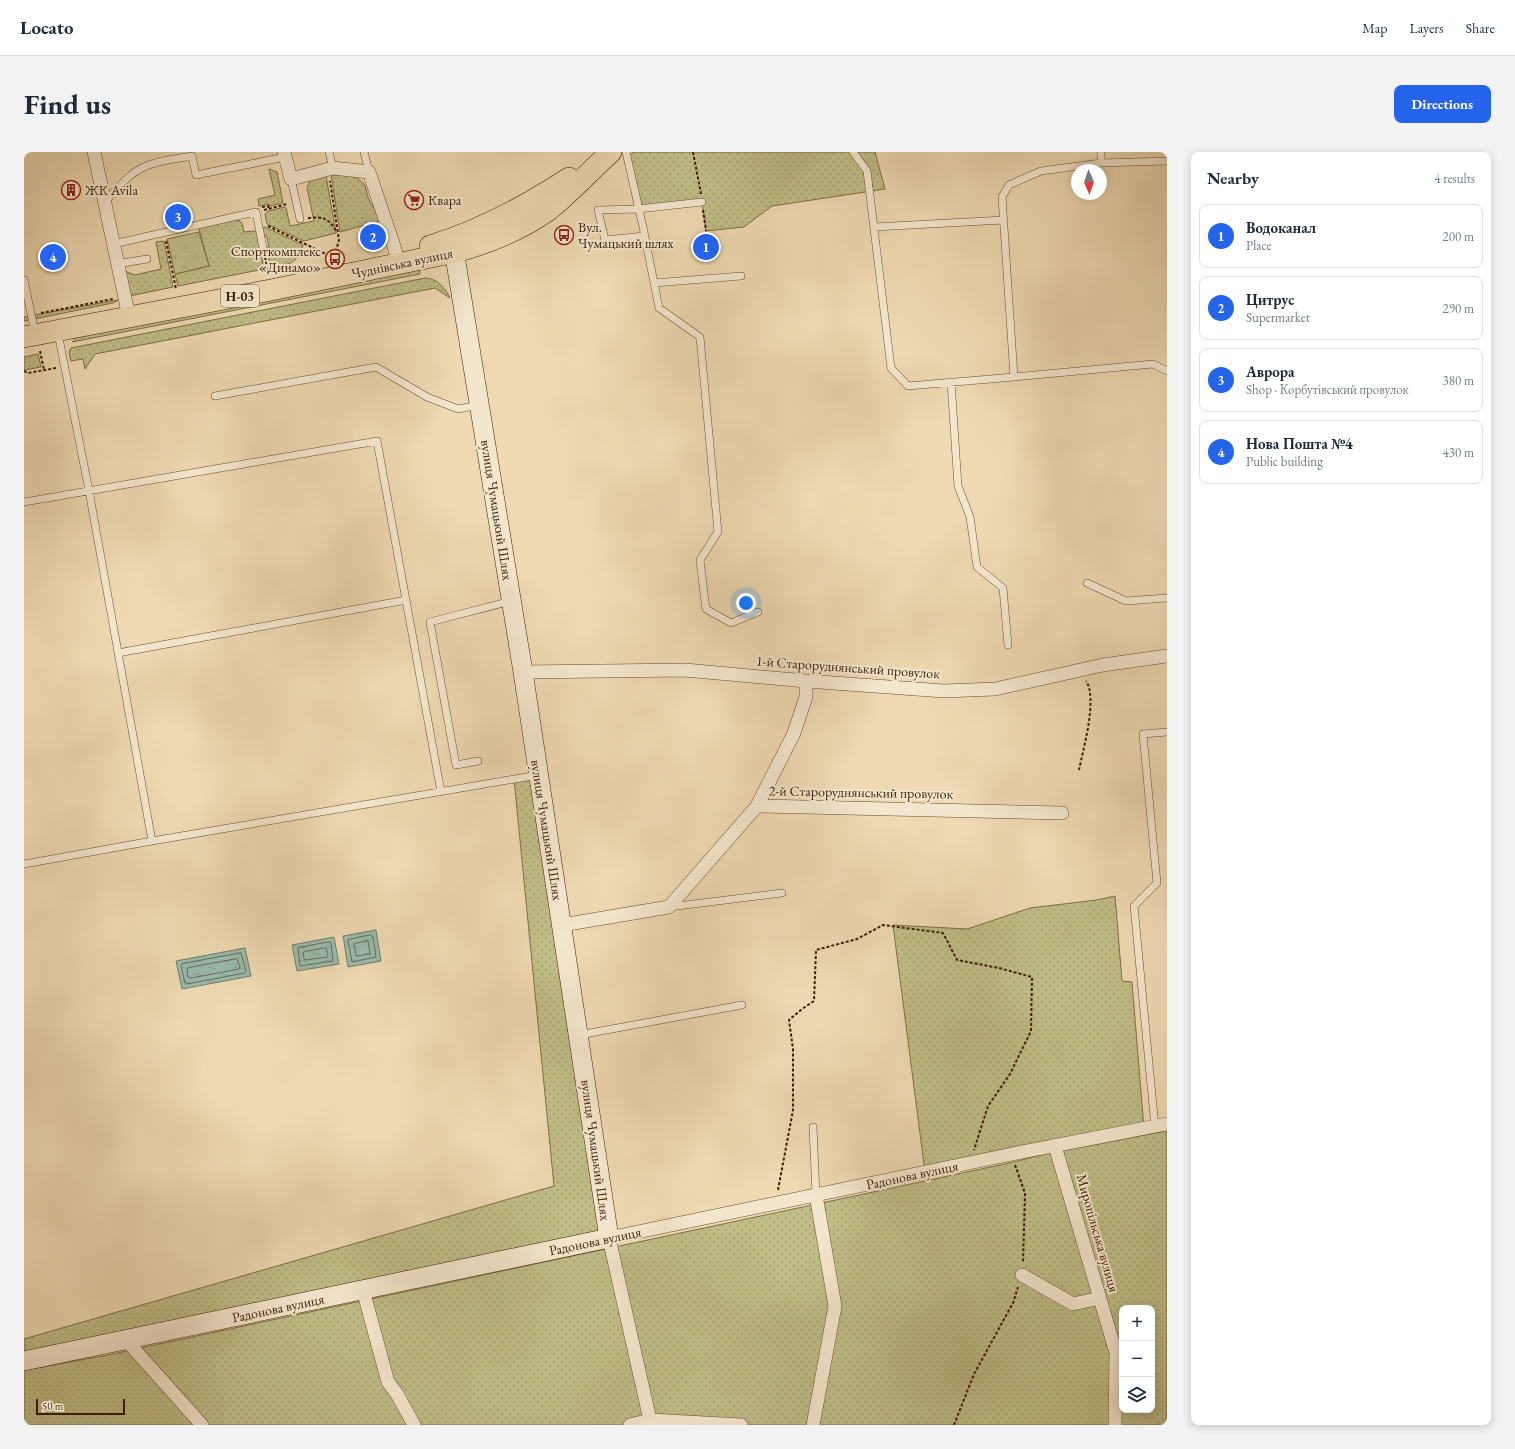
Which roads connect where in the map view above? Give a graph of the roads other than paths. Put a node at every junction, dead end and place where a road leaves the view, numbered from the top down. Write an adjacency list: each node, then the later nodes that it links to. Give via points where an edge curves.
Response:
1 (94, 152): 14 (street)
2 (329, 152): 11 (lane)
3 (364, 152): 12 (lane)
4 (626, 152): 16 (lane)
5 (853, 152): 19 (lane, via 867,171)
6 (1101, 152): 10 (lane)
7 (284, 155): 13 (street); 14 (lane, via 196,175 192,156 156,163 134,173)
8 (603, 155): 22 (main road, Чуднівська вулиця / Н-03, via 550,208 507,235 492,241)
9 (1167, 161): 10 (lane)
10 (1101, 163): 18 (lane, via 1042,171 1009,185 1002,197)
11 (333, 168): 12 (street); 13 (street)
12 (369, 172): 25 (street)
13 (291, 179): 17 (lane)
14 (105, 202): 21 (street)
15 (702, 202): 16 (lane)
16 (638, 209): 20 (lane); 20 (lane, via 598,210 605,240)
17 (300, 219)
18 (1004, 220): 19 (lane); 34 (lane)
19 (874, 227): 35 (lane, via 891,368 908,386)
20 (645, 236): 29 (lane)
21 (113, 244): 23 (lane, via 256,212); 26 (street)
22 (453, 245): 25 (main road, Чуднівська вулиця / Н-03); 37 (street, вулиця Чумацький Шлях)
23 (263, 248)
24 (147, 259): 26 (lane)
25 (398, 259): 30 (main road, Чуднівська вулиця / Н-03)
26 (117, 264): 30 (street)
27 (741, 276): 29 (lane)
28 (24, 280): 31 (lane)
29 (654, 283): 44 (lane, via 659,308 700,337 718,532 700,560 706,609 732,623)
30 (126, 308): 32 (main road, Чуднівська вулиця / Н-03)
31 (28, 327): 32 (main road, Чуднівська вулиця / Н-03)
32 (57, 327): 38 (lane)
33 (1167, 371): 34 (lane, via 1154,364)
34 (1014, 377): 35 (lane)
35 (951, 382): 45 (lane, via 958,486 970,517 977,567 1003,588)
36 (216, 396): 37 (lane, via 376,367 427,397 458,409)
37 (480, 405): 43 (street, вулиця Чумацький Шлях)
38 (89, 491): 39 (lane); 42 (lane, via 377,441); 46 (lane)
39 (24, 502)
40 (1087, 583): 41 (lane, via 1126,600)
41 (1167, 598)
42 (406, 600): 46 (lane); 53 (lane)
43 (511, 601): 48 (street, вулиця Чумацький Шлях); 51 (lane, via 430,622 456,765)
44 (758, 612)
45 (1008, 645)
46 (118, 653): 56 (lane)
47 (1167, 656): 49 (street, 1-й Староруднянський провулок, via 1103,664 995,689 944,691)
48 (523, 672): 49 (street, 1-й Староруднянський провулок, via 686,670); 52 (street, вулиця Чумацький Шлях)
49 (806, 681): 54 (street, via 806,697 794,733)
50 (1167, 732): 63 (lane, via 1143,734 1157,883 1134,906)
51 (478, 761)
52 (538, 775): 53 (lane); 60 (street, вулиця Чумацький Шлях)
53 (441, 792): 56 (lane)
54 (757, 806): 55 (street, 2-й Староруднянський провулок); 59 (street, 2-й Староруднянський провулок)
55 (1062, 813)
56 (152, 841): 57 (lane)
57 (24, 864)
58 (782, 894): 59 (lane)
59 (669, 907): 60 (street)
60 (562, 925): 62 (street, вулиця Чумацький Шлях)
61 (742, 1005): 62 (lane)
62 (579, 1036): 67 (street, вулиця Чумацький Шлях)
63 (1161, 1125): 65 (street, Радонова вулиця)
64 (813, 1127): 66 (lane)
65 (1055, 1146): 66 (street, Радонова вулиця); 70 (street, Миропільська вулиця)
66 (816, 1195): 67 (street, Радонова вулиця); 78 (street, via 835,1306)
67 (609, 1238): 69 (street, Радонова вулиця); 73 (street, вулиця Чумацький Шлях)
68 (1022, 1275): 70 (street, via 1073,1304)
69 (363, 1290): 71 (street, Радонова вулиця); 75 (street, via 388,1382)
70 (1100, 1298): 79 (street, Миропільська вулиця, via 1116,1352)
71 (126, 1340): 72 (street, Радонова вулиця); 74 (street)
72 (24, 1361)
73 (650, 1420): 76 (street); 77 (street)
74 (202, 1425)
75 (414, 1425)
76 (630, 1425)
77 (741, 1425)
78 (813, 1425)
79 (1115, 1425)

